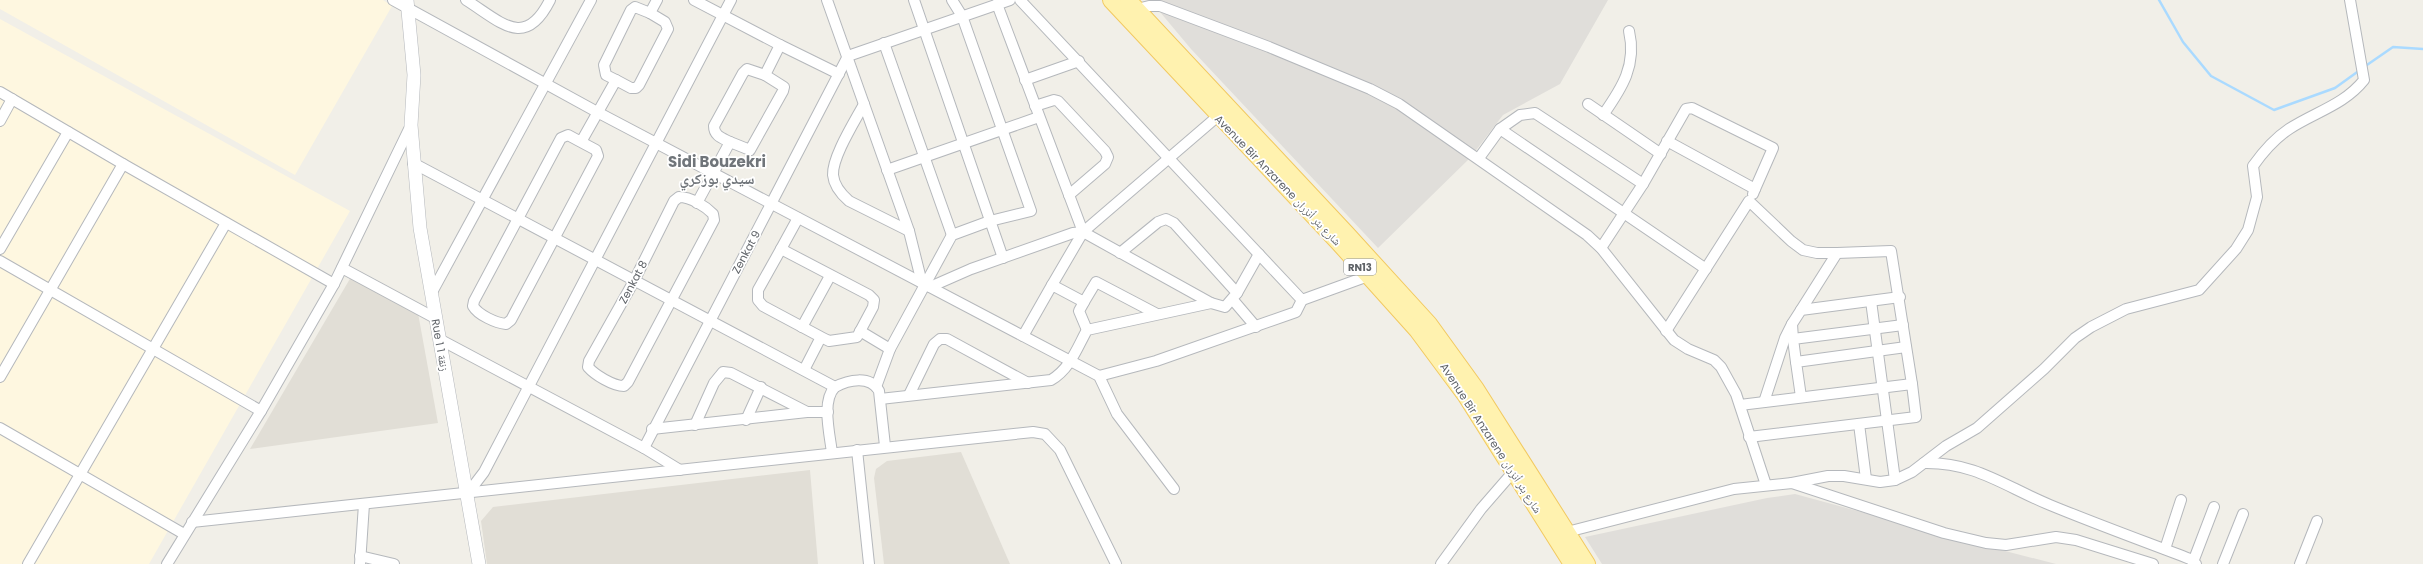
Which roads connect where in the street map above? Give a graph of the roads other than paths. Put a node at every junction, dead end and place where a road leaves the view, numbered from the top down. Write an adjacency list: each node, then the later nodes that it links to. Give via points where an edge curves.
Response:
1 (393, 0): 16 (street)
2 (466, 0): 3 (street, via 511,27 521,29 534,24)
3 (550, 0)
4 (590, 0): 31 (street)
5 (657, 0): 18 (street)
6 (694, 0): 19 (street)
7 (731, 0): 19 (street)
8 (827, 0): 25 (street)
9 (914, 0): 21 (street)
10 (952, 0): 20 (street)
11 (1010, 0): 15 (street)
12 (1020, 0): 26 (street)
13 (1111, 0): 39 (main road, Avenue Bir Anzarene شارع بئر أنزران / RN13)
14 (2350, 0): 152 (street, via 2365,77 2341,102 2293,126 2266,148 2253,166 2257,197 2248,230 2236,249 2199,290 2126,309 2091,327 2075,338 1988,419)
15 (997, 4): 20 (street); 30 (street)
16 (408, 5): 31 (street); 42 (street, Rue 1 زنقة 1, via 414,75)
17 (1133, 5): 53 (street, via 1160,6 1370,89 1399,104); 168 (main road, Avenue Bir Anzarene شارع بئر أنزران / RN13, via 1429,324 1476,389)
18 (650, 13): 29 (street, via 634,7 624,24 604,65 606,75); 29 (street, via 666,22 668,29 636,88)
19 (723, 15): 24 (street); 49 (street)
20 (962, 16): 21 (street); 44 (street)
21 (924, 30): 23 (street); 50 (street)
22 (1628, 31): 38 (street, via 1631,40 1630,67 1620,91)
23 (884, 43): 25 (street); 52 (street)
24 (780, 46): 27 (street); 28 (street)
25 (848, 56): 27 (street, Zenkat 9); 34 (street)
26 (1078, 61): 30 (street); 54 (street)
27 (838, 74): 65 (street, Zenkat 9)
28 (764, 75): 48 (street, via 747,69 742,73 714,126 717,136); 48 (street, via 781,84 784,91 750,150)
29 (616, 80): 37 (street)
30 (1025, 80): 36 (street)
31 (545, 84): 37 (street); 62 (street)
32 (0, 92): 33 (street)
33 (12, 99): 41 (street); 45 (street)
34 (864, 104): 57 (street); 71 (street, via 836,161 834,182 849,201)
35 (1588, 104): 38 (street)
36 (1035, 106): 40 (street); 61 (street, via 1058,101 1106,151 1108,157 1105,164)
37 (599, 113): 47 (street); 49 (street)
38 (1603, 115): 51 (street)
39 (1218, 116): 54 (street); 87 (main road, Avenue Bir Anzarene شارع بئر أنزران / RN13)
40 (1039, 117): 44 (street); 61 (street)
41 (0, 121)
42 (411, 125): 55 (street, Rue 1 زنقة 1); 84 (street)
43 (1500, 129): 53 (street); 59 (street, via 1520,115 1535,113); 66 (street)
44 (1002, 130): 50 (street); 69 (street, via 1031,211)
45 (68, 132): 56 (street); 76 (street)
46 (1667, 141): 51 (street); 60 (street); 60 (street, via 1682,113 1692,108 1769,145 1773,148 1772,153)
47 (581, 142): 68 (street, via 568,135 561,138); 74 (street, via 596,150 598,156)
48 (730, 142): 58 (street)
49 (655, 143): 58 (street); 82 (street)
50 (963, 144): 52 (street); 69 (street)
51 (1661, 154): 59 (street)
52 (924, 157): 57 (street); 73 (street)
53 (1479, 158): 75 (street, via 1569,221)
54 (1170, 160): 72 (street); 80 (street)
55 (413, 163): 62 (street); 93 (street, Rue 1 زنقة 1)
56 (123, 164): 70 (street); 92 (street)
57 (886, 170): 71 (street)
58 (713, 173): 64 (street); 65 (street)
59 (1643, 184): 66 (street)
60 (1756, 188): 63 (street)
61 (1069, 195): 72 (street)
62 (483, 201): 68 (street); 93 (street)
63 (1749, 201): 79 (street, via 1803,250); 85 (street)
64 (697, 203): 88 (street, Zenkat 8, via 685,197 679,197 674,201); 97 (street, via 713,214 714,220)
65 (772, 204): 67 (street); 104 (street, Zenkat 9)
66 (1623, 215): 75 (street); 85 (street)
67 (798, 218): 77 (street); 90 (street)
68 (518, 219): 74 (street); 74 (street, via 473,306 476,311 500,324 506,324 511,320)
69 (990, 221): 73 (street); 81 (street)
70 (226, 224): 89 (street); 119 (street)
71 (909, 231): 90 (street)
72 (1083, 232): 78 (street); 81 (street, via 1073,233); 91 (street)
73 (952, 235): 90 (street)
74 (554, 238): 82 (street)
75 (1601, 248): 111 (street)
76 (0, 249)
77 (781, 249): 86 (street); 107 (street, via 758,290 758,300 763,306)
78 (1120, 253): 94 (street, via 1158,222 1166,219 1174,223); 100 (street)
79 (1837, 253): 95 (street, via 1892,251); 101 (street)
80 (1259, 254): 94 (street); 96 (street)
81 (1003, 258): 90 (street)
82 (595, 260): 88 (street); 128 (street)
83 (0, 261): 92 (street)
84 (342, 268): 89 (street); 103 (street)
85 (1706, 269): 111 (street)
86 (830, 276): 107 (street); 112 (street, via 874,300 873,307)
87 (1368, 276): 96 (street); 154 (main road, Avenue Bir Anzarene شارع بئر أنزران / RN13, via 1417,330 1445,366)
88 (634, 281): 97 (street); 97 (street, Zenkat 8, via 588,367 618,386 624,386 628,382)
89 (334, 284): 138 (street)
90 (926, 285): 113 (street); 118 (street)
91 (1052, 285): 99 (street); 113 (street)
92 (51, 290): 119 (street); 125 (street)
93 (431, 294): 103 (street, Rue 1 زنقة 1)
94 (1235, 296): 100 (street, via 1225,307); 108 (street)
95 (1900, 297): 98 (street); 106 (street)
96 (1302, 300): 108 (street, via 1296,312)
97 (670, 301): 104 (street)
98 (1871, 301): 101 (street); 109 (street)
99 (1084, 302): 102 (street, via 1096,282); 110 (street, via 1079,311)
100 (1211, 303): 102 (street)
101 (1801, 310): 105 (street)
102 (1157, 314): 110 (street)
103 (435, 318): 114 (street, Rue 1 زنقة 1)
104 (709, 320): 123 (street); 146 (street, Zenkat 9)
105 (1792, 324): 115 (street); 136 (street)
106 (1903, 325): 109 (street); 117 (street)
107 (802, 327): 116 (street)
108 (1256, 327): 124 (street, via 1156,361)
109 (1876, 329): 115 (street); 120 (street)
110 (1087, 330): 121 (street)
111 (1666, 331): 137 (street, via 1688,349 1714,360 1721,367)
112 (858, 334): 116 (street); 118 (street, via 870,336)
113 (1023, 336): 121 (street)
114 (439, 339): 128 (street); 161 (street, Rue 1 زنقة 1)
115 (1793, 339): 122 (street)
116 (823, 340): 123 (street)
117 (1906, 347): 120 (street); 127 (street)
118 (890, 349): 131 (street)
119 (153, 350): 138 (street); 155 (street)
120 (1879, 351): 122 (street); 132 (street)
121 (1070, 361): 124 (street); 126 (street, via 1061,375 1051,380)
122 (1796, 362): 134 (street)
123 (804, 370): 130 (street)
124 (1100, 376): 160 (street, via 1117,414)
125 (0, 377)
126 (1028, 383): 133 (street); 133 (street, via 947,338 940,339 934,344)
127 (1912, 384): 132 (street); 142 (street, via 1916,417)
128 (526, 387): 149 (street); 161 (street, via 484,472)
129 (761, 387): 139 (street); 141 (street); 144 (street, via 731,373 720,373)
130 (835, 387): 131 (street, via 855,380 868,382); 140 (street, via 830,396)
131 (876, 387): 135 (street)
132 (1883, 388): 134 (street); 142 (street)
133 (909, 395): 135 (street)
134 (1801, 397): 136 (street)
135 (880, 399): 148 (street)
136 (1764, 402): 137 (street)
137 (1740, 405): 147 (street)
138 (261, 411): 167 (street)
139 (807, 412): 140 (street); 141 (street)
140 (828, 412): 151 (street)
141 (746, 420): 144 (street)
142 (1887, 421): 143 (street); 157 (street)
143 (1859, 424): 147 (street); 156 (street)
144 (695, 426): 146 (street)
145 (0, 428): 155 (street)
146 (652, 429): 149 (street, Zenkat 9)
147 (1749, 437): 159 (street)
148 (885, 446): 150 (street); 178 (street, via 1033,432 1045,434 1060,450)
149 (644, 448): 153 (street)
150 (858, 450): 151 (street); 177 (street)
151 (832, 453): 153 (street)
152 (1924, 463): 157 (street); 170 (street, via 1947,462 1968,467 2049,504)
153 (680, 470): 161 (street)
154 (1514, 471): 179 (street, via 1481,509); 180 (main road, Avenue Bir Anzarene شارع بئر أنزران / RN13)
155 (80, 474): 169 (street); 173 (street)
156 (1866, 479): 157 (street, via 1880,482); 158 (street, via 1828,476)
157 (1895, 480)
158 (1792, 483): 159 (street); 182 (street, via 1944,533 2006,545 2056,537 2076,540)
159 (1766, 485): 168 (street, via 1712,494)
160 (1174, 489)
161 (468, 493): 163 (street); 176 (street, Rue 1 زنقة 1)
162 (2181, 500): 170 (street)
163 (364, 504): 167 (street); 171 (street)
164 (2214, 508): 172 (street)
165 (2243, 514): 183 (street)
166 (2317, 521): 184 (street)
167 (192, 522): 169 (street)
168 (1567, 532): 181 (main road, Avenue Bir Anzarene شارع بئر أنزران / RN13)
169 (184, 534): 174 (street)
170 (2165, 549): 172 (street)
171 (360, 560): 175 (street)
172 (2195, 563)
173 (28, 564)
174 (167, 564)
175 (394, 564)
176 (479, 564)
177 (869, 564)
178 (1116, 564)
179 (1441, 564)
180 (1572, 564)
181 (1587, 564)
182 (2153, 564)
183 (2223, 564)
184 (2300, 564)

